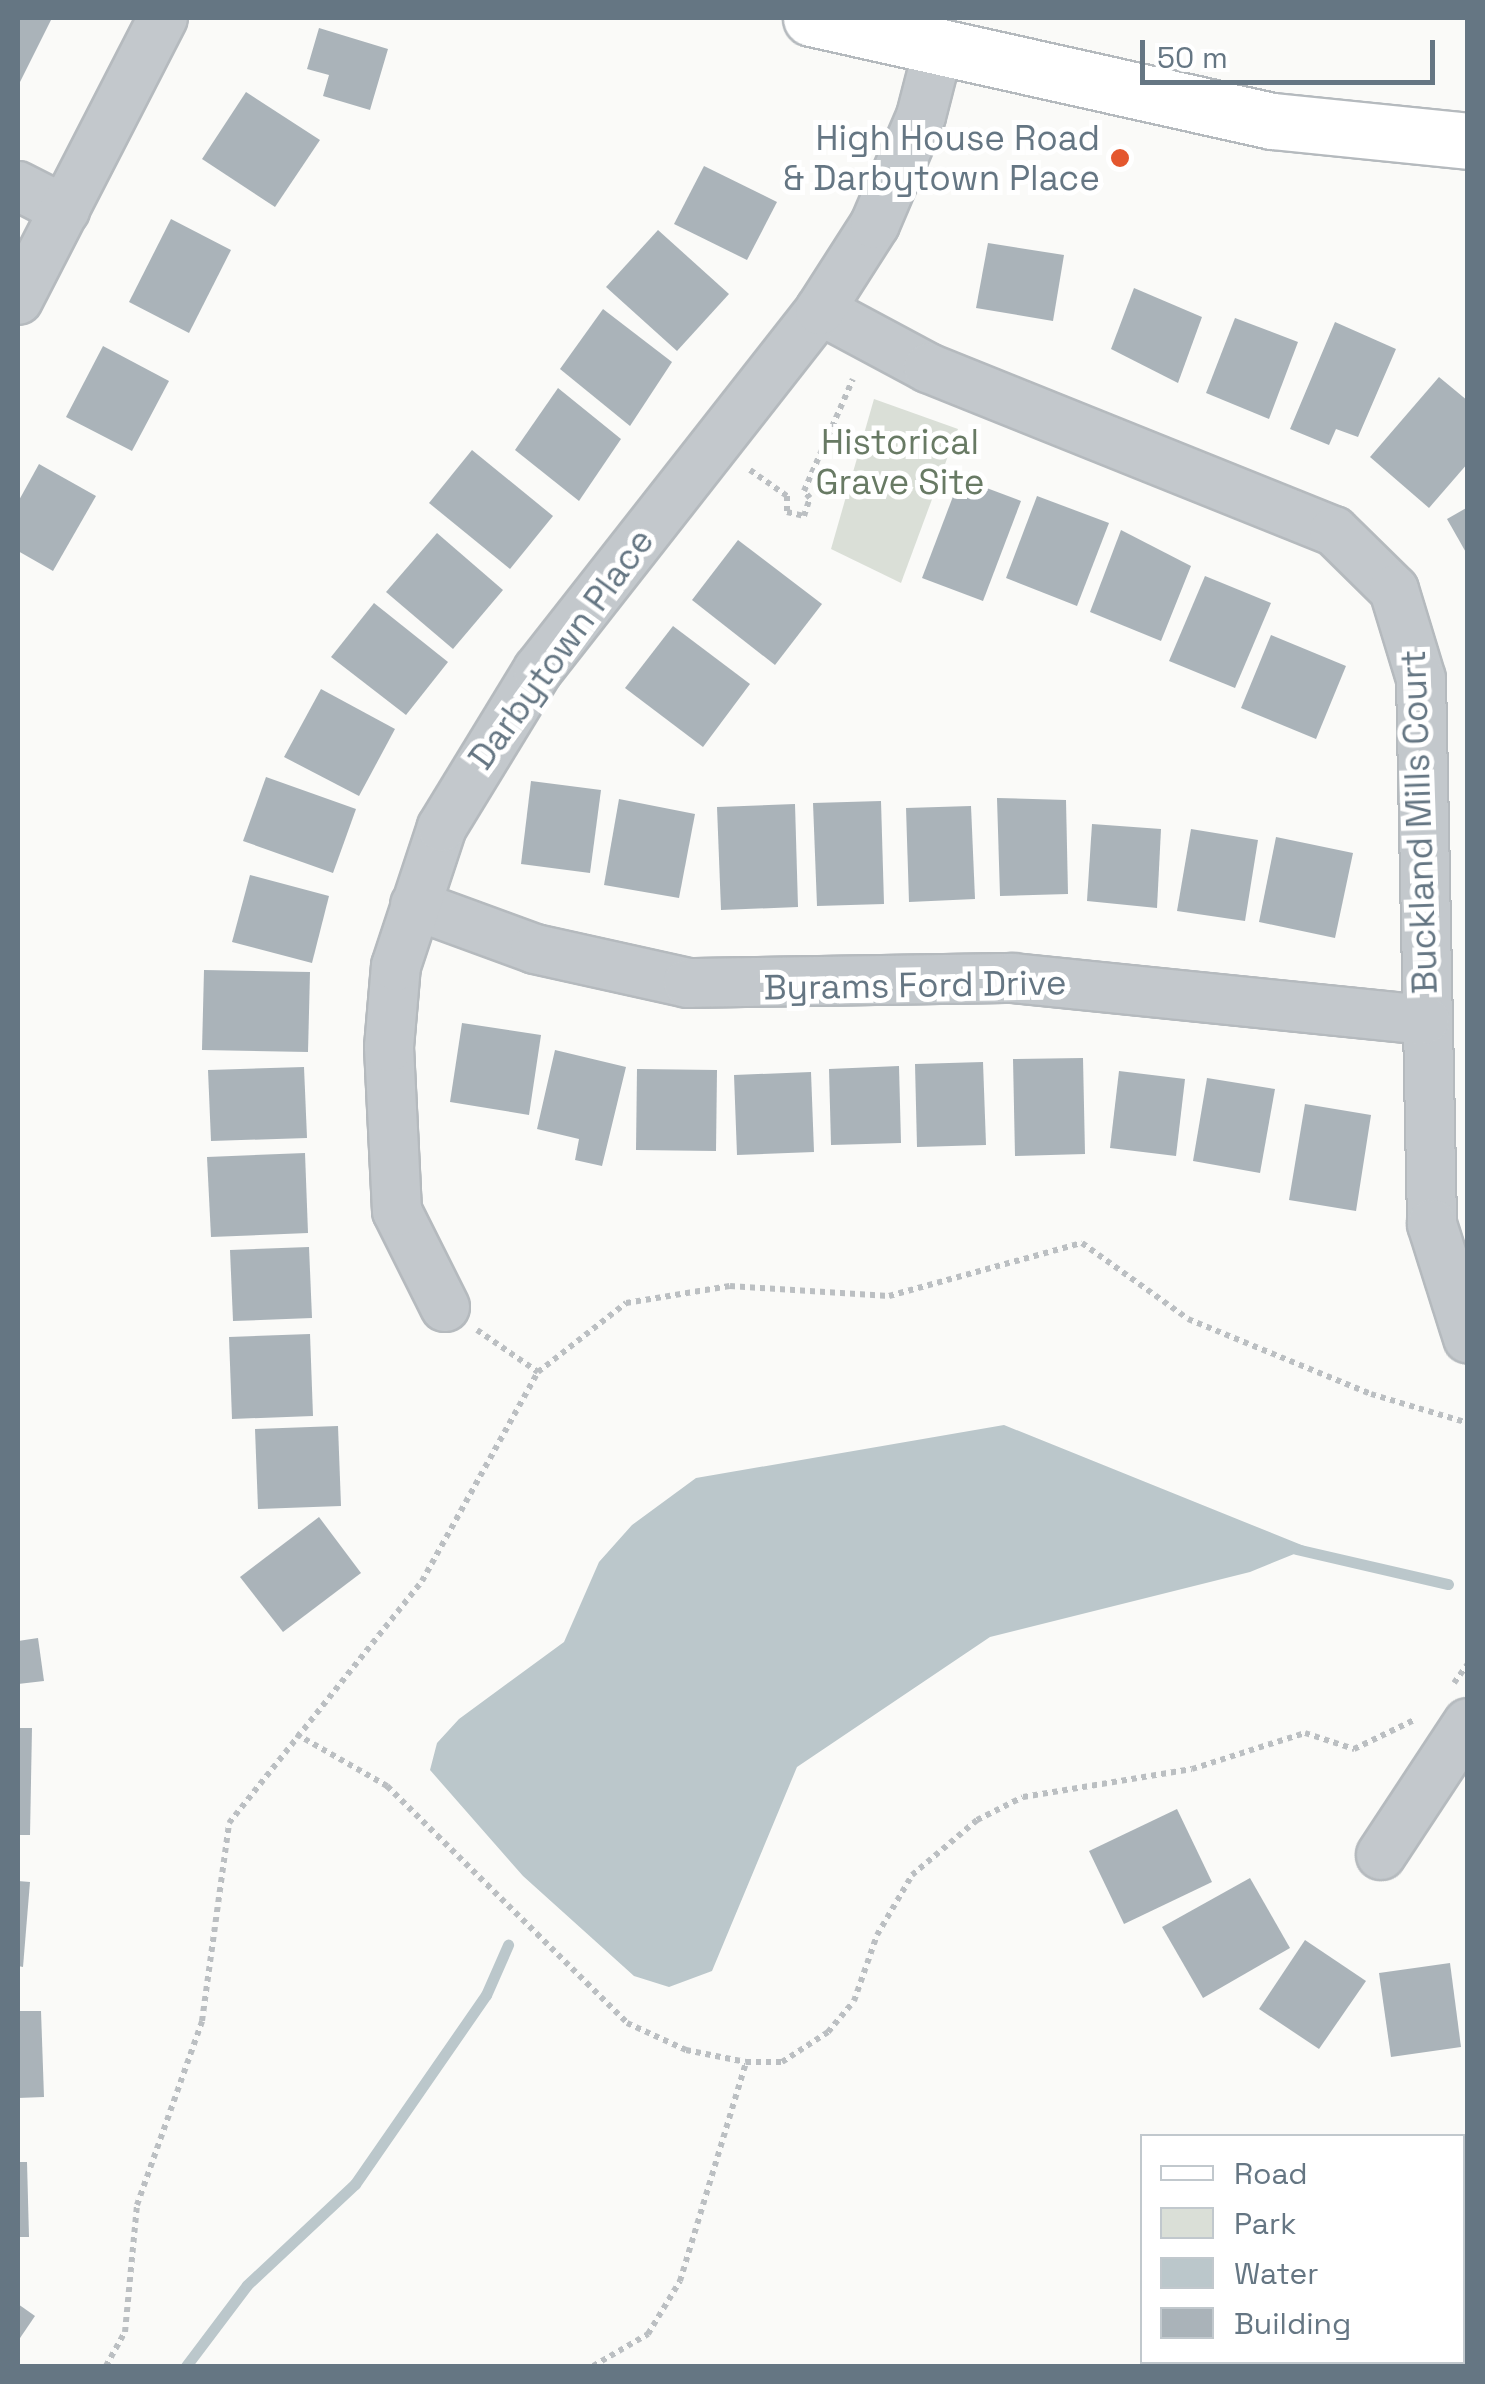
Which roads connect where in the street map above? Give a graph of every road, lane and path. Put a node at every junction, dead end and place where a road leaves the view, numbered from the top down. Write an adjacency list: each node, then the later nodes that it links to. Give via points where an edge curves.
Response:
1 (163, 18): 6 (street)
2 (811, 18): 3 (main road)
3 (938, 50): 4 (main road, via 1272,121); 8 (street, Darbytown Place, via 921,116 875,224)
4 (1468, 141)
5 (18, 186): 6 (street)
6 (65, 210): 7 (street)
7 (18, 300)
8 (820, 310): 13 (street, Darbytown Place, via 485,747 442,827); 14 (street, Buckland Mills Court, via 928,368 1334,531 1379,568 1407,614 1421,680)
9 (853, 379): 11 (path)
10 (744, 465): 12 (path)
11 (804, 492): 12 (path); 12 (path, via 810,498 804,516 787,512)
12 (787, 496)
13 (416, 905): 14 (street, Byrams Ford Drive, via 535,949 688,983 1031,979); 15 (street, Darbytown Place, via 390,1007 390,1126 397,1210)
14 (1425, 1020): 16 (street, Buckland Mills Court, via 1432,1224)
15 (445, 1308)
16 (1468, 1338)
17 (514, 1356): 18 (path)
18 (538, 1372): 19 (path, via 626,1303 730,1286 889,1296 1082,1243 1188,1319 1372,1394); 22 (path, via 422,1582)
19 (1468, 1423)
20 (1468, 1664): 21 (path)
21 (1445, 1710): 23 (street); 24 (path, via 1354,1749 1305,1733 1192,1769 1022,1797 977,1820 912,1875 878,1935 854,2001 828,2032 782,2062)
22 (296, 1734): 24 (path, via 387,1786 627,2023 686,2050); 25 (path, via 229,1823 202,2021 138,2205 125,2332)
23 (1380, 1856)
24 (746, 2062): 26 (path, via 680,2281 648,2334)
25 (106, 2366)
26 (594, 2366)

